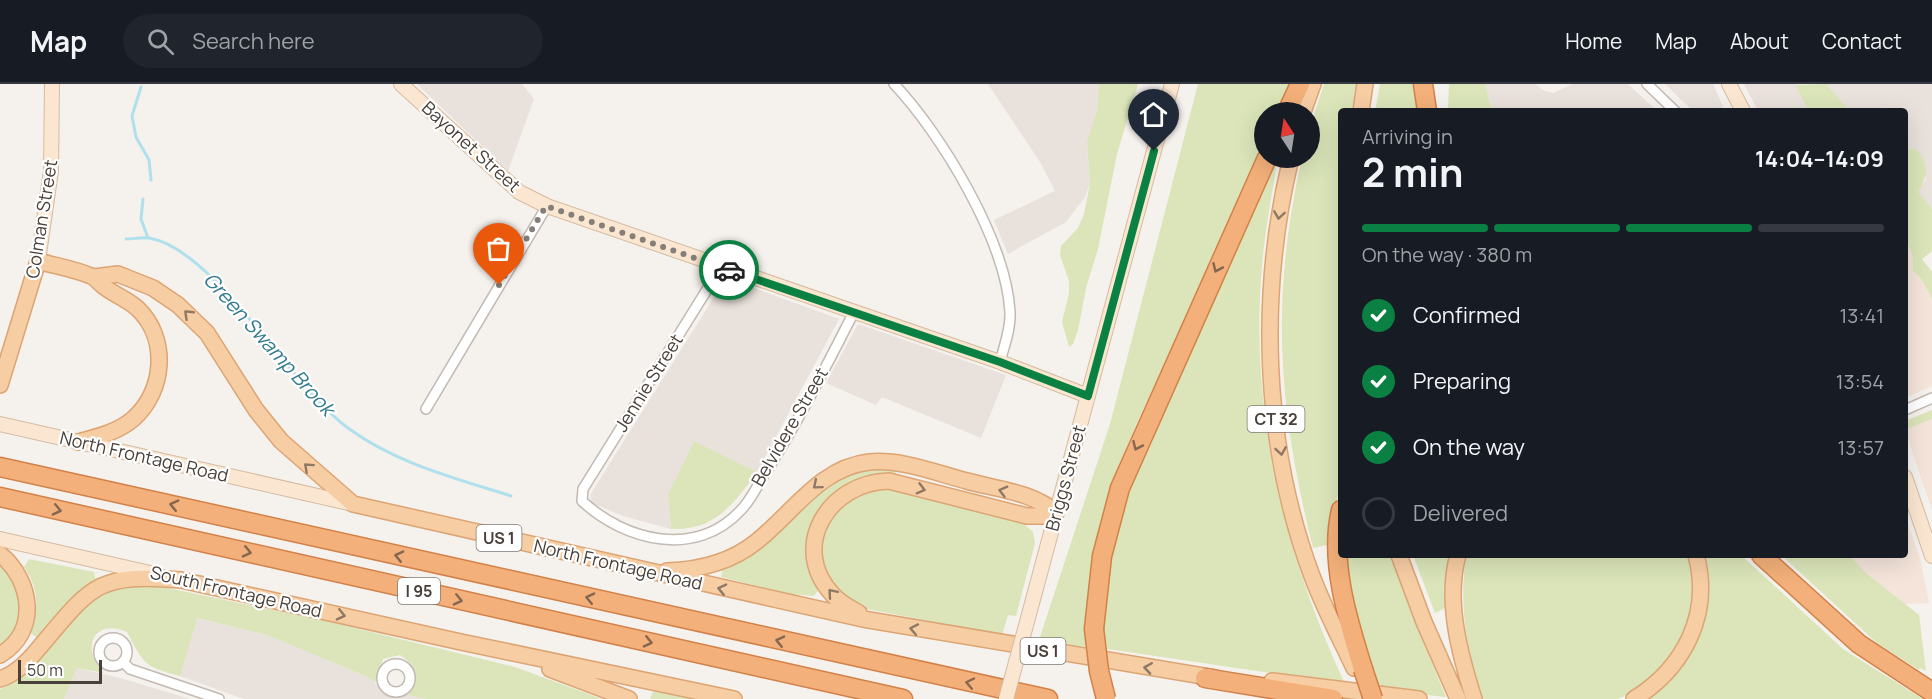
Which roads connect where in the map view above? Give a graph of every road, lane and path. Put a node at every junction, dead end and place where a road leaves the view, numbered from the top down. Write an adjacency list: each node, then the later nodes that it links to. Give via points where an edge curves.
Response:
1 (52, 84): 22 (main road, Colman Street, via 52,161)
2 (401, 84): 21 (main road, Bayonet Street, via 519,192)
3 (894, 84): 26 (street, via 949,158 999,259 1010,311)
4 (1172, 84): 28 (main road, Briggs Street)
5 (1300, 84): 12 (highway)
6 (1312, 84): 13 (main road)
7 (1365, 84): 14 (main road)
8 (1423, 84): 15 (highway)
9 (1435, 84): 16 (highway)
10 (1647, 84): 17 (street)
11 (1730, 84): 18 (main road)
12 (1292, 102)
13 (1306, 102)
14 (1361, 108)
15 (1427, 108)
16 (1434, 108)
17 (1672, 108)
18 (1742, 108)
19 (1263, 168): 66 (highway, one-way to 66, bridge, via 1120,488 1102,556 1094,629)
20 (1289, 168): 54 (main road, CT 32, one-way to 54, via 1272,281 1270,351 1276,423 1303,548 1320,594)
21 (546, 206): 23 (main road, Bayonet Street); 30 (street)
22 (38, 261): 24 (main road, US 1); 27 (main road, Colman Street)
23 (720, 267): 25 (main road, Bayonet Street); 39 (street, Jennie Street, via 583,489 582,501 599,517 630,532 693,540)
24 (94, 277): 33 (main road, via 146,318 158,347 159,372 150,398 133,419 115,430); 37 (main road, US 1, one-way to 24, via 281,441 256,410 207,333 178,305 153,288 118,274)
25 (855, 312): 26 (main road, Bayonet Street); 39 (street, Belvidere Street, via 784,445 741,510)
26 (1000, 362): 28 (main road, Bayonet Street)
27 (0, 385)
28 (1088, 396): 38 (main road, Briggs Street)
29 (1932, 398): 31 (street)
30 (426, 409)
31 (1908, 409)
32 (0, 424): 33 (main road, North Frontage Road)
33 (78, 442): 37 (main road, North Frontage Road)
34 (0, 466): 65 (highway, I 95, one-way to 34)
35 (1908, 486): 42 (main road)
36 (0, 497): 57 (highway, I 95, one-way to 57)
37 (352, 504): 48 (main road, North Frontage Road / US 1)
38 (1056, 513): 48 (main road, one-way to 48, via 1043,503 1020,495 908,466 868,463 827,477 743,551 689,570); 50 (main road, one-way to 38, via 834,597 817,565 818,528 828,508 844,493 869,482 888,481 1027,516); 64 (main road, Briggs Street, bridge)
39 (713, 532)
40 (0, 539): 49 (main road, South Frontage Road)
41 (0, 554): 52 (main road, via 21,578 28,606 21,632)
42 (1932, 556)
43 (1340, 558): 54 (highway)
44 (1400, 558): 70 (main road)
45 (1458, 558): 71 (main road, via 1454,609)
46 (1696, 558): 72 (main road, via 1699,605 1687,645 1665,676)
47 (1764, 558): 58 (highway, via 1859,644)
48 (646, 571): 50 (main road, North Frontage Road / US 1, one-way to 48)
49 (181, 580): 51 (main road, South Frontage Road, one-way to 51); 56 (main road, via 130,577 102,585 81,600 19,668)
50 (882, 623): 55 (main road, North Frontage Road / US 1, one-way to 50)
51 (472, 645): 60 (main road); 61 (main road)
52 (0, 655)
53 (123, 662): 59 (street, via 130,669)
54 (1358, 669): 68 (highway, bridge)
55 (1205, 678): 67 (highway, US 1); 69 (main road, North Frontage Road, via 1263,680)
56 (0, 679)
57 (838, 685): 62 (highway); 63 (highway, I 95)
58 (1924, 688)
59 (219, 699)
60 (629, 699)
61 (734, 699)
62 (868, 699)
63 (903, 699)
64 (1006, 699)
65 (1048, 699)
66 (1106, 699)
67 (1333, 699)
68 (1373, 699)
69 (1419, 699)
70 (1458, 699)
71 (1474, 699)
72 (1634, 699)

